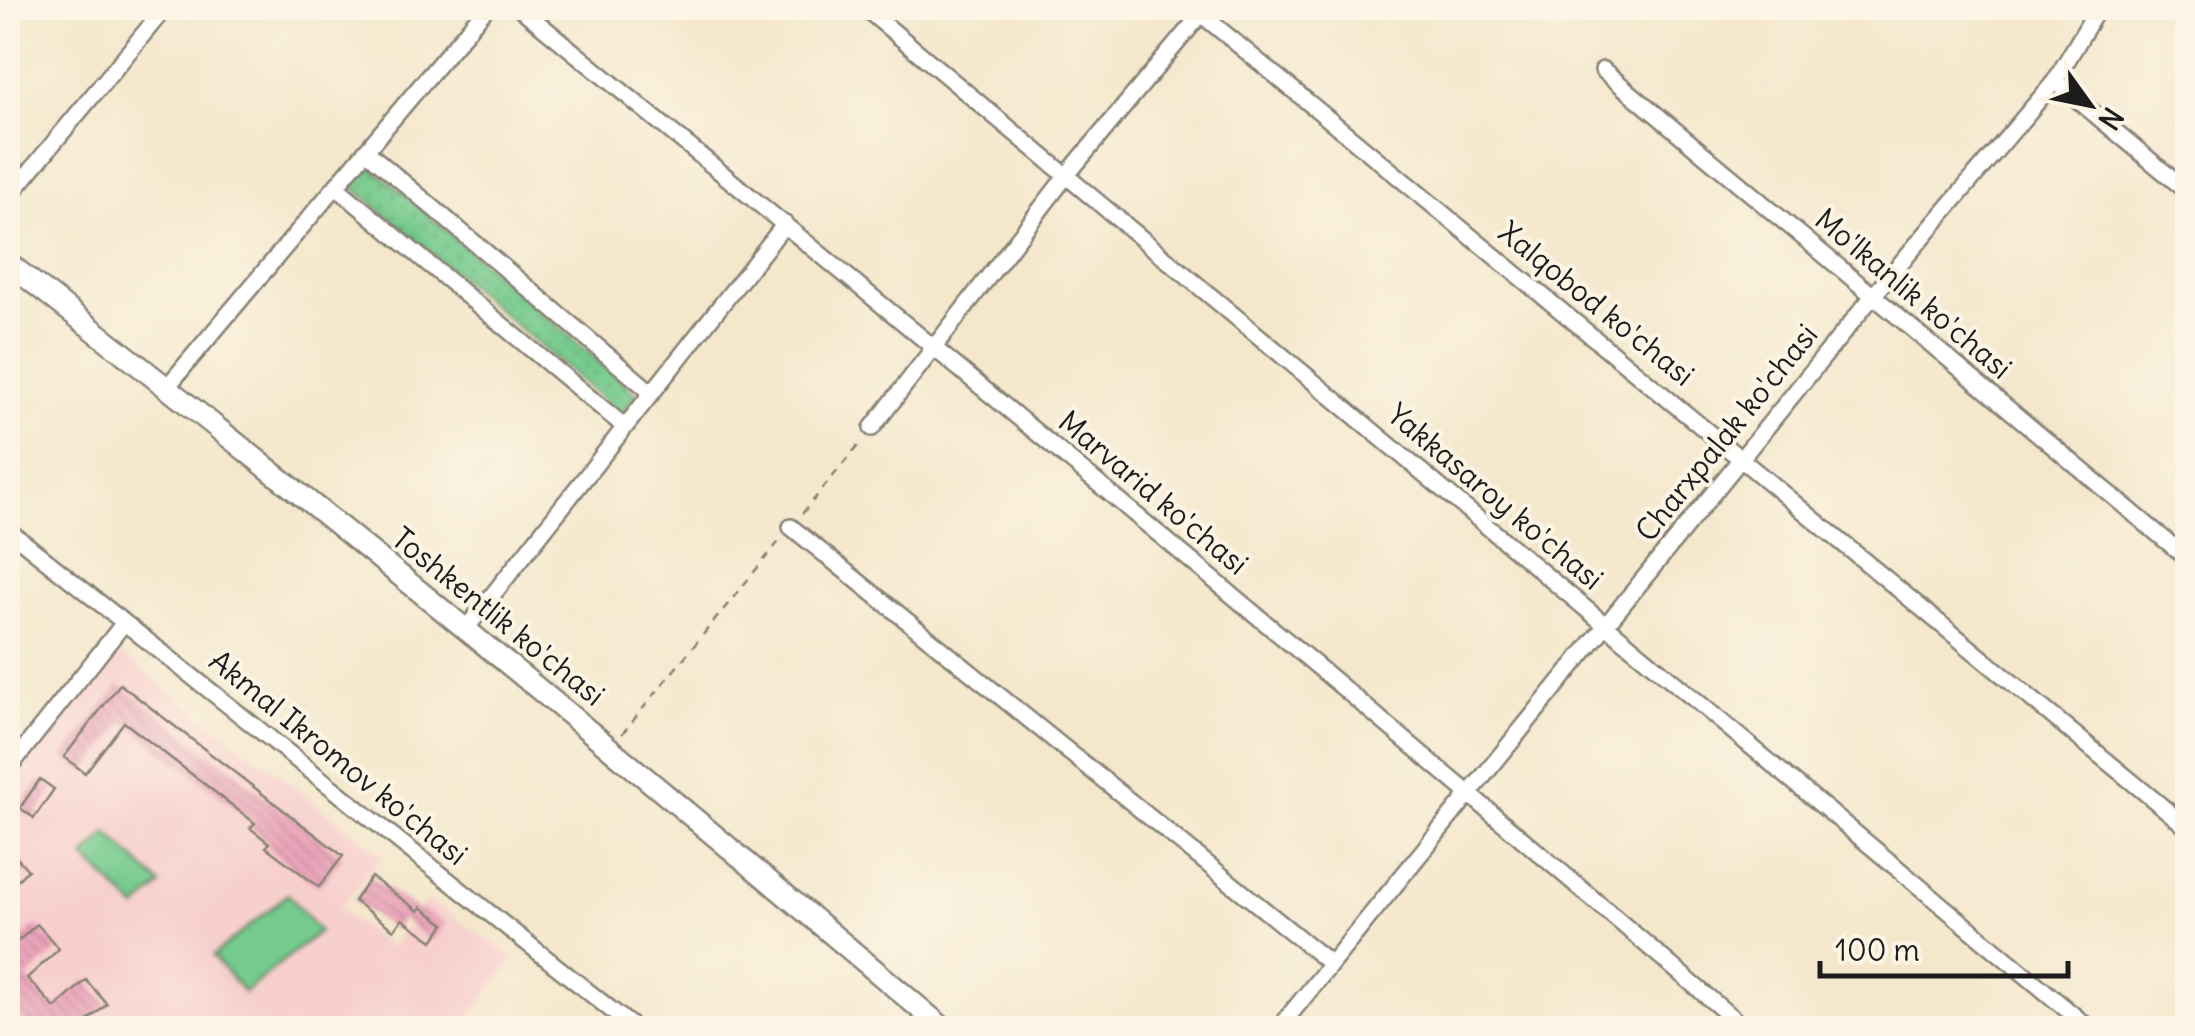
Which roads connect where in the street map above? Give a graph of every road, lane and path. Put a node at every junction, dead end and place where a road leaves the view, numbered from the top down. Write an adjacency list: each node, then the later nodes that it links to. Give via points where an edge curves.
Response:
1 (143, 8): 6 (street)
2 (486, 8): 9 (street)
3 (520, 8): 14 (street, Marvarid ko'chasi)
4 (865, 8): 10 (street, Yakkasaroy ko'chasi)
5 (2098, 8): 8 (street, Charxpalak ko'chasi)
6 (161, 13): 13 (street)
7 (1603, 70): 16 (street, Mo'lkanlik ko'chasi)
8 (2055, 81): 12 (street); 16 (street, Charxpalak ko'chasi)
9 (366, 150): 11 (street); 19 (street)
10 (1066, 176): 17 (street); 22 (street, Xalqobod ko'chasi, via 1200,14); 27 (street, Yakkasaroy ko'chasi)
11 (336, 186): 18 (street); 20 (street)
12 (2188, 192)
13 (8, 198)
14 (784, 224): 17 (street, Marvarid ko'chasi); 19 (street)
15 (8, 263): 18 (main road, Toshkentlik ko'chasi)
16 (1872, 296): 22 (street, Charxpalak ko'chasi); 25 (street, Mo'lkanlik ko'chasi)
17 (935, 347): 21 (street); 31 (street, Marvarid ko'chasi)
18 (167, 387): 28 (main road, Toshkentlik ko'chasi)
19 (652, 393): 20 (street)
20 (625, 427): 28 (street)
21 (872, 428): 23 (path)
22 (1741, 459): 27 (street, Charxpalak ko'chasi); 32 (street, Xalqobod ko'chasi)
23 (791, 527): 29 (path); 33 (street)
24 (8, 530): 26 (street, Akmal Ikromov ko'chasi)
25 (2188, 559)
26 (124, 623): 30 (street); 34 (street, Akmal Ikromov ko'chasi)
27 (1607, 626): 31 (street, Charxpalak ko'chasi); 38 (street, Yakkasaroy ko'chasi)
28 (466, 630): 29 (main road, Toshkentlik ko'chasi)
29 (612, 747): 35 (main road, Toshkentlik ko'chasi)
30 (8, 769)
31 (1469, 792): 33 (street, Charxpalak ko'chasi); 37 (street, Marvarid ko'chasi)
32 (2188, 828)
33 (1331, 964): 36 (street, Charxpalak ko'chasi)
34 (634, 1028)
35 (943, 1028)
36 (1279, 1028)
37 (1744, 1028)
38 (2089, 1028)

